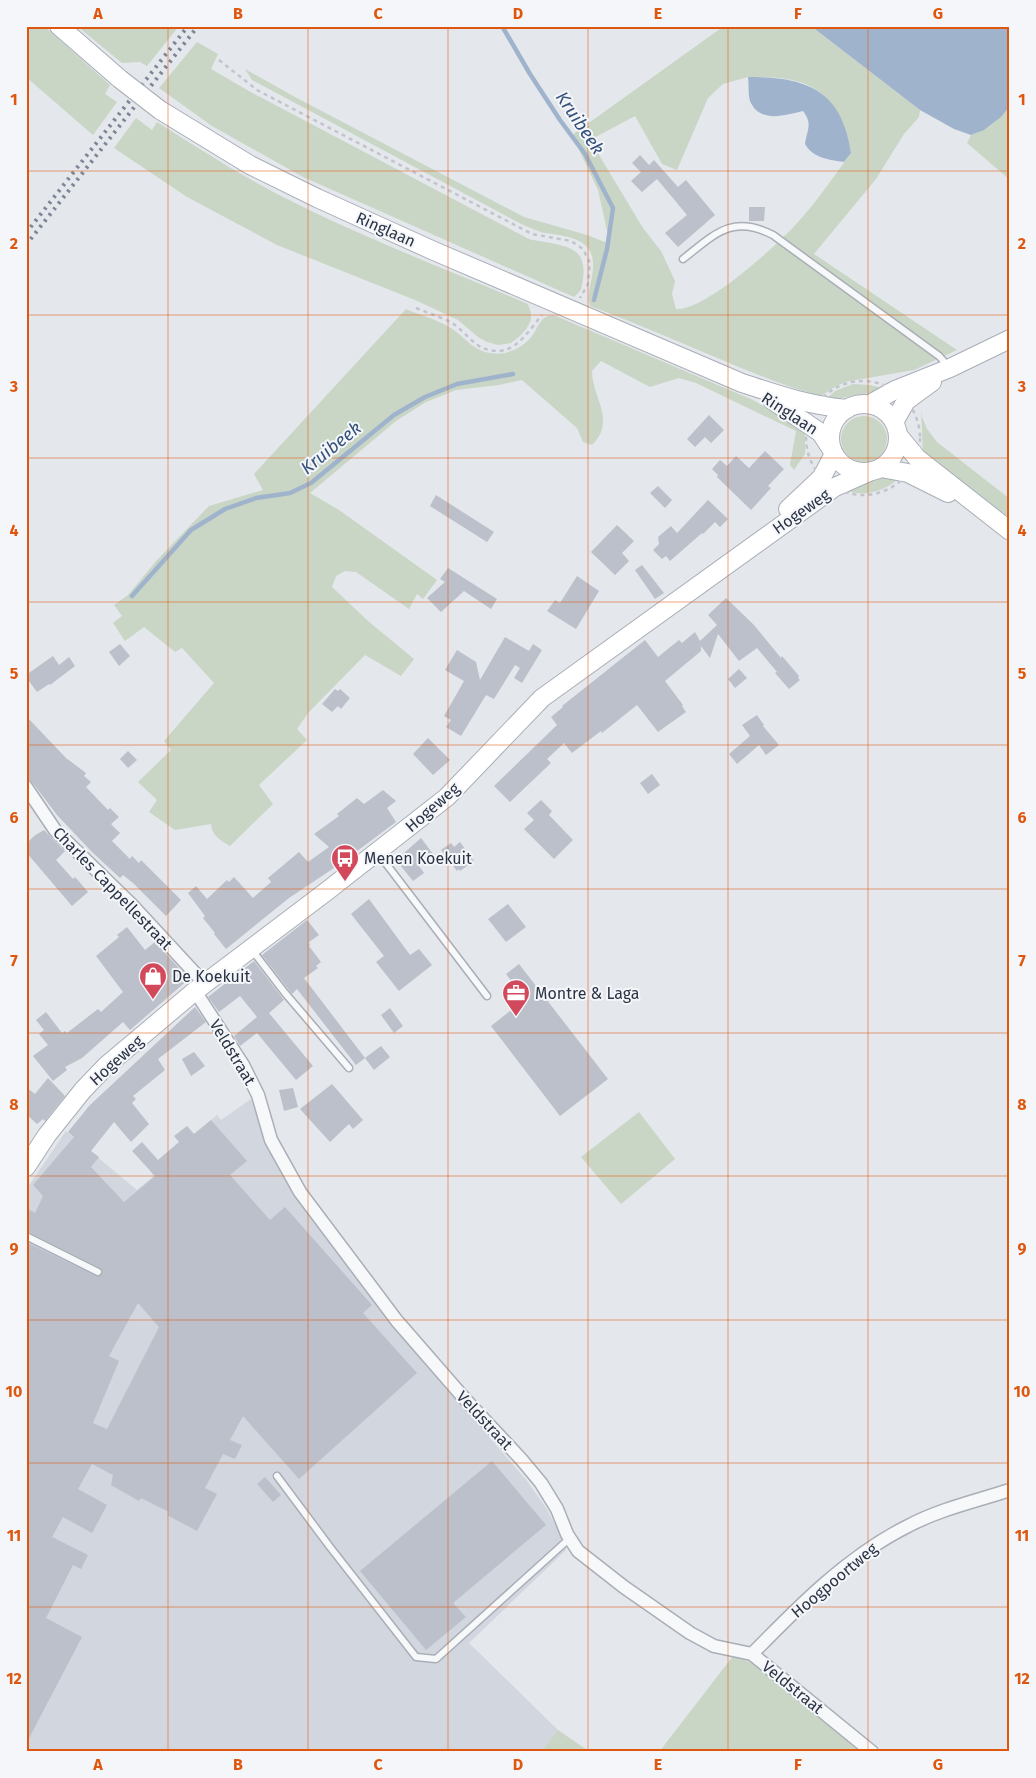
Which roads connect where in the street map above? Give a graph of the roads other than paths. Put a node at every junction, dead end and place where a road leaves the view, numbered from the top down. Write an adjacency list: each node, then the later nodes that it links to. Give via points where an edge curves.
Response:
1 (59, 26): 5 (main road, Ringlaan, bridge, via 160,110 250,165 317,198)
2 (683, 259): 4 (lane, via 719,232 733,226 759,228 939,356)
3 (1010, 338): 4 (main road)
4 (950, 368): 6 (main road)
5 (742, 383): 8 (main road, Ringlaan, via 817,406); 10 (main road, Ringlaan, via 808,423 821,433)
6 (901, 395): 7 (main road); 9 (main road)
7 (870, 404): 8 (main road, Ringlaan); 9 (main road, Ringlaan, via 888,414)
8 (847, 409): 10 (main road, Ringlaan, via 836,420 830,434)
9 (896, 428): 11 (main road, Ringlaan); 12 (main road, via 897,448 891,459)
10 (833, 452): 12 (main road, Ringlaan, via 849,468 859,472); 13 (main road, Hogeweg)
11 (912, 465): 12 (main road, Ringlaan); 14 (main road, Ringlaan)
12 (875, 470): 13 (main road, Hogeweg)
13 (829, 482): 16 (main road, Hogeweg, via 737,557 542,698 447,797)
14 (1010, 531)
15 (26, 787): 18 (street, Charles Cappellestraat, via 55,830 132,905)
16 (377, 852): 17 (main road, Hogeweg); 19 (lane)
17 (251, 949): 18 (main road, Hogeweg); 20 (lane)
18 (200, 988): 21 (main road, Hogeweg, via 126,1048 83,1090); 26 (street, Veldstraat, via 258,1095 271,1140 300,1192 397,1321 541,1484)
19 (487, 996)
20 (349, 1068)
21 (26, 1167)
22 (26, 1236): 23 (lane)
23 (98, 1272)
24 (278, 1476): 26 (lane, via 416,1657 436,1659)
25 (1010, 1490): 27 (street, Hoogpoortweg, via 928,1517 878,1542 830,1580)
26 (570, 1538): 27 (street, Veldstraat, via 578,1551 624,1588 690,1633 714,1646)
27 (752, 1654): 28 (street, Veldstraat)
28 (872, 1752)

